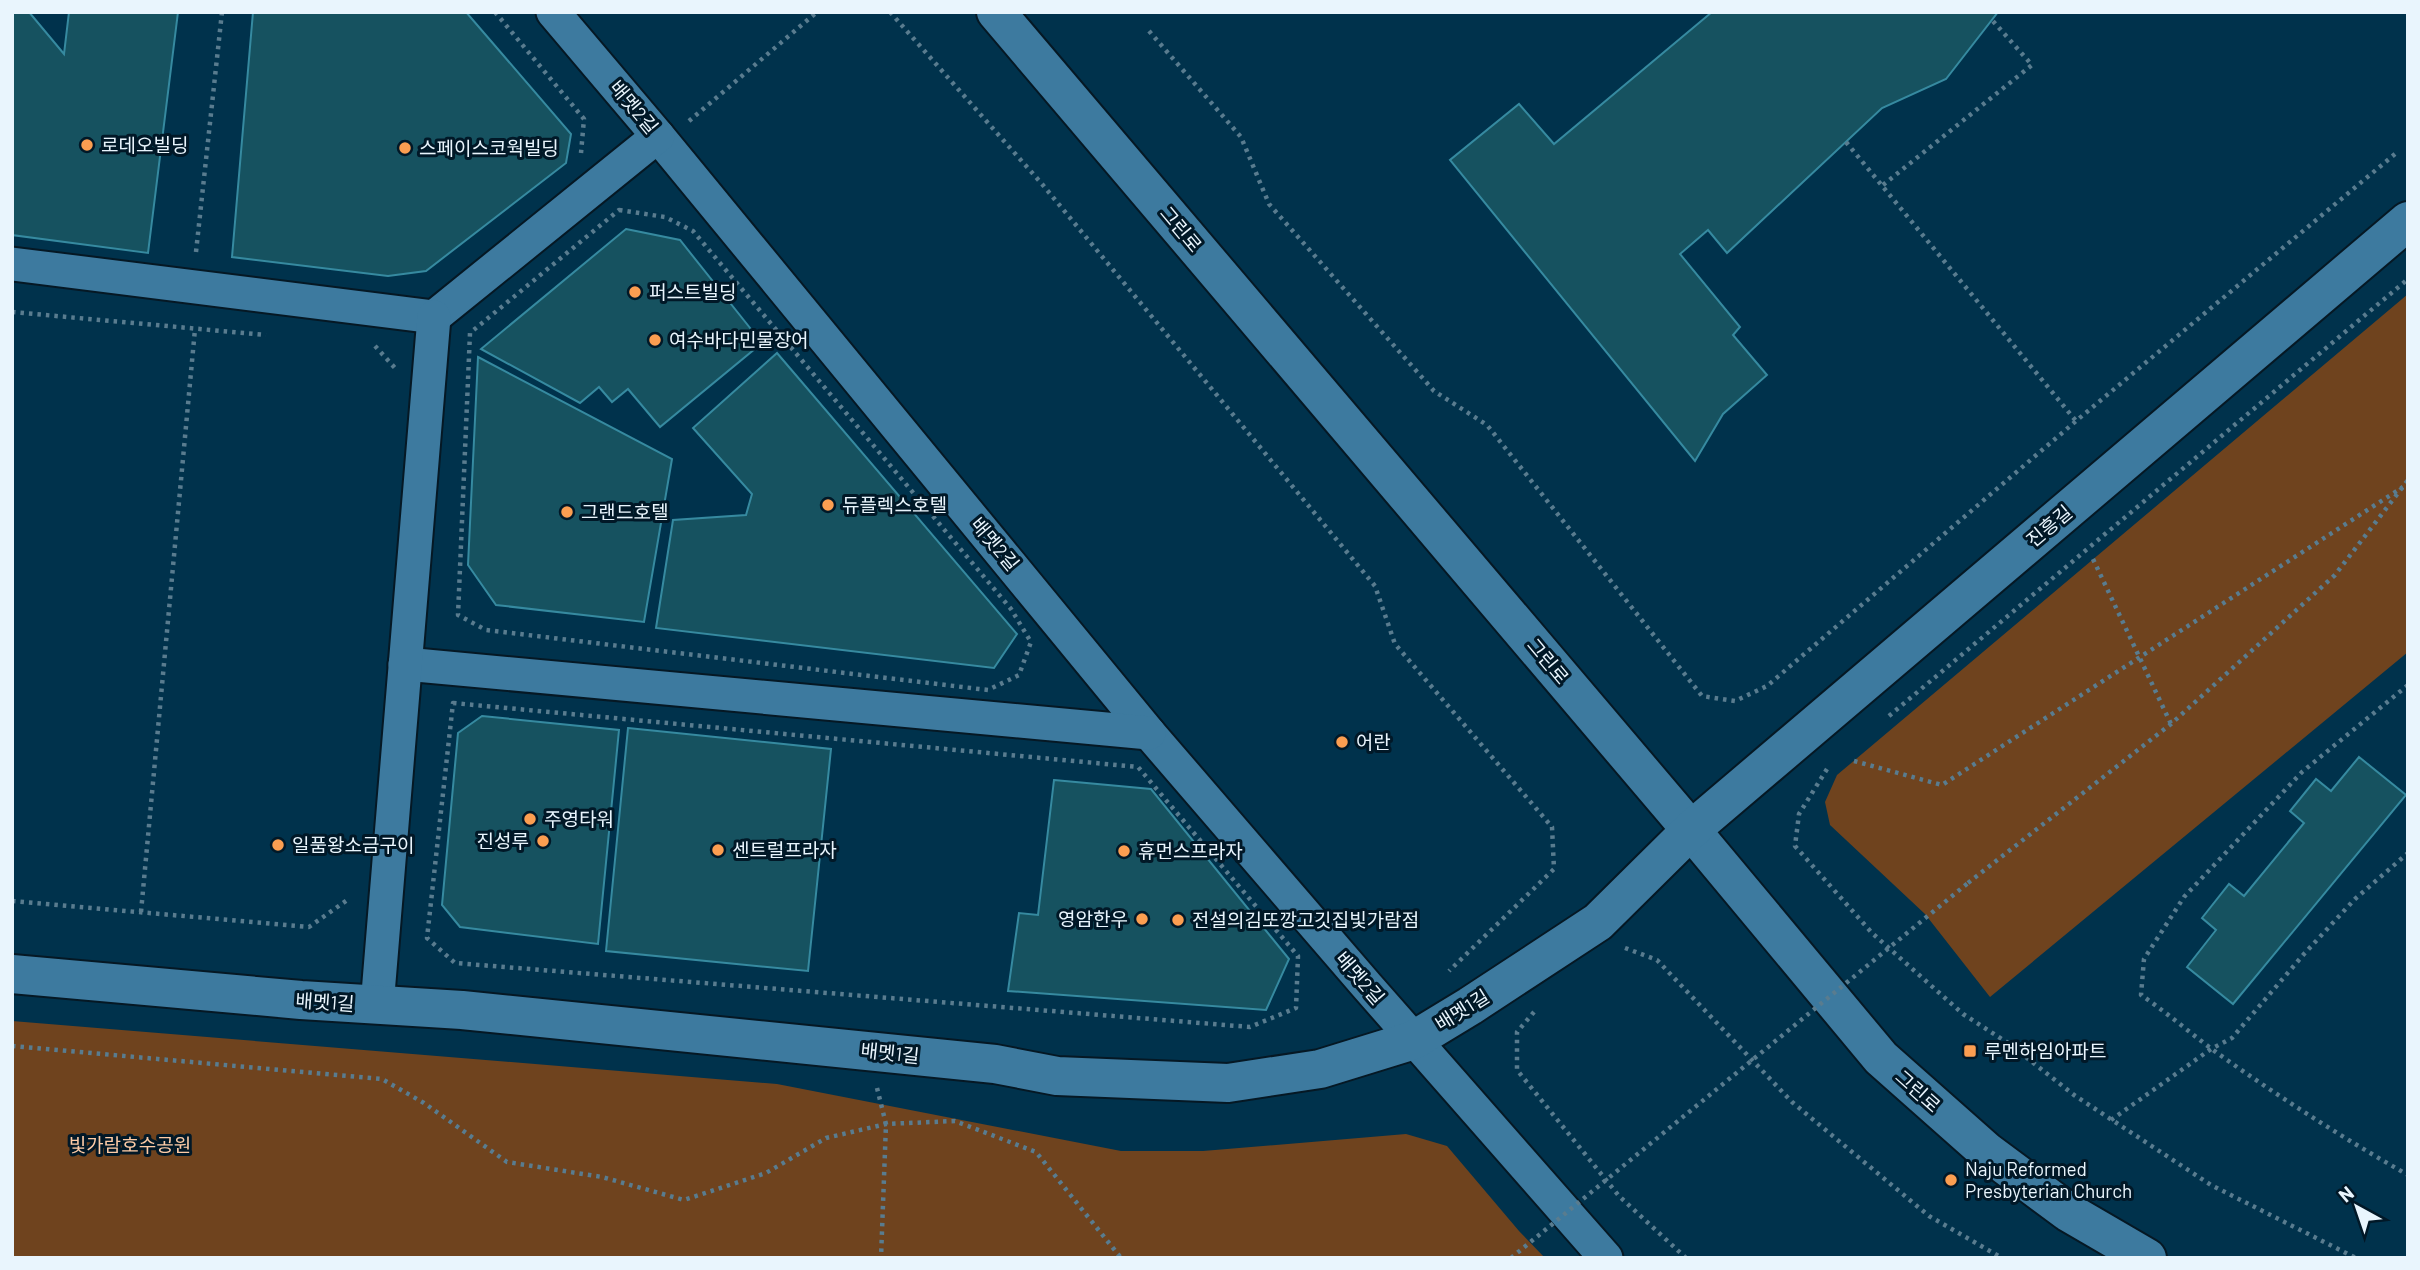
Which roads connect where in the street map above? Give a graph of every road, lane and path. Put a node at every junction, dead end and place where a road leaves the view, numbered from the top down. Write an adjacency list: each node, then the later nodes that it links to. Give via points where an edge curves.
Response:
1 (222, 12): 15 (path)
2 (495, 12): 12 (path, via 584,119)
3 (553, 12): 9 (street, 배멧2길)
4 (817, 12): 9 (path, via 688,122)
5 (890, 12): 45 (path, via 1042,184 1375,586 1395,644 1552,827 1554,869)
6 (996, 12): 37 (street, 그린로)
7 (1992, 20): 13 (path, via 2032,65)
8 (1149, 31): 24 (path, via 1241,137 1269,204 1434,391 1487,425 1702,696 1735,701 1767,686)
9 (669, 124): 19 (street); 34 (street, 배멧2길)
10 (1846, 142): 13 (path)
11 (2395, 154): 24 (path)
12 (581, 156)
13 (1883, 185): 24 (path)
14 (2408, 221): 37 (street, 진흥길)
15 (195, 262)
16 (12, 264): 19 (street)
17 (2408, 279): 32 (path)
18 (12, 312): 20 (path)
19 (434, 317): 30 (street)
20 (195, 329): 21 (path); 41 (path)
21 (274, 336)
22 (366, 343): 23 (path, via 372,343)
23 (400, 373)
24 (2076, 421)
25 (2408, 480): 26 (path)
26 (2403, 487): 29 (path); 33 (path, via 2335,575)
27 (2093, 559): 29 (path)
28 (486, 630): 28 (path, via 988,690 1018,675 1031,642 1011,609 693,232 665,217 619,210 470,333 458,615)
29 (2140, 656): 33 (path); 35 (path, via 1942,785)
30 (405, 664): 34 (street); 46 (street)
31 (2408, 685): 50 (path, via 2302,772 2264,811 2184,897 2144,959 2140,995)
32 (1887, 718)
33 (2171, 724): 57 (path, bridge, via 1968,883)
34 (1149, 733): 48 (street, 배멧2길)
35 (1854, 761)
36 (1834, 763): 52 (path, via 1800,814 1796,846 1872,933 1952,1005)
37 (1691, 830): 48 (street, 배멧1길, via 1598,922); 61 (street, 그린로, via 1881,1058 1986,1151 2067,1212)
38 (2408, 853): 50 (path, via 2355,899 2232,1038)
39 (357, 892): 41 (path, via 309,927)
40 (12, 901): 41 (path)
41 (141, 912)
42 (428, 938): 42 (path, via 455,963 1250,1027 1296,1008 1298,956 1138,767 453,703)
43 (1619, 946): 60 (path, via 1657,960 1793,1102 1929,1216)
44 (12, 974): 46 (street, 배멧1길)
45 (1442, 978)
46 (377, 1006): 48 (street, 배멧1길, via 462,1010 995,1064 1057,1076 1228,1083 1320,1069)
47 (1539, 1006): 59 (path, via 1517,1032 1517,1070 1619,1196)
48 (1414, 1040): 58 (street)
49 (12, 1046): 53 (path, via 382,1079 507,1162 602,1177 684,1200 766,1173 826,1138)
50 (2211, 1049): 52 (path); 54 (path, via 2346,1140)
51 (875, 1082): 53 (path)
52 (2110, 1120): 62 (path, via 2211,1185)
53 (886, 1124): 55 (path); 56 (path, via 955,1121 1036,1152)
54 (2408, 1175)
55 (881, 1258)
56 (1121, 1258)
57 (1511, 1258)
58 (1606, 1258)
59 (1686, 1258)
60 (2002, 1258)
61 (2147, 1258)
62 (2356, 1258)

